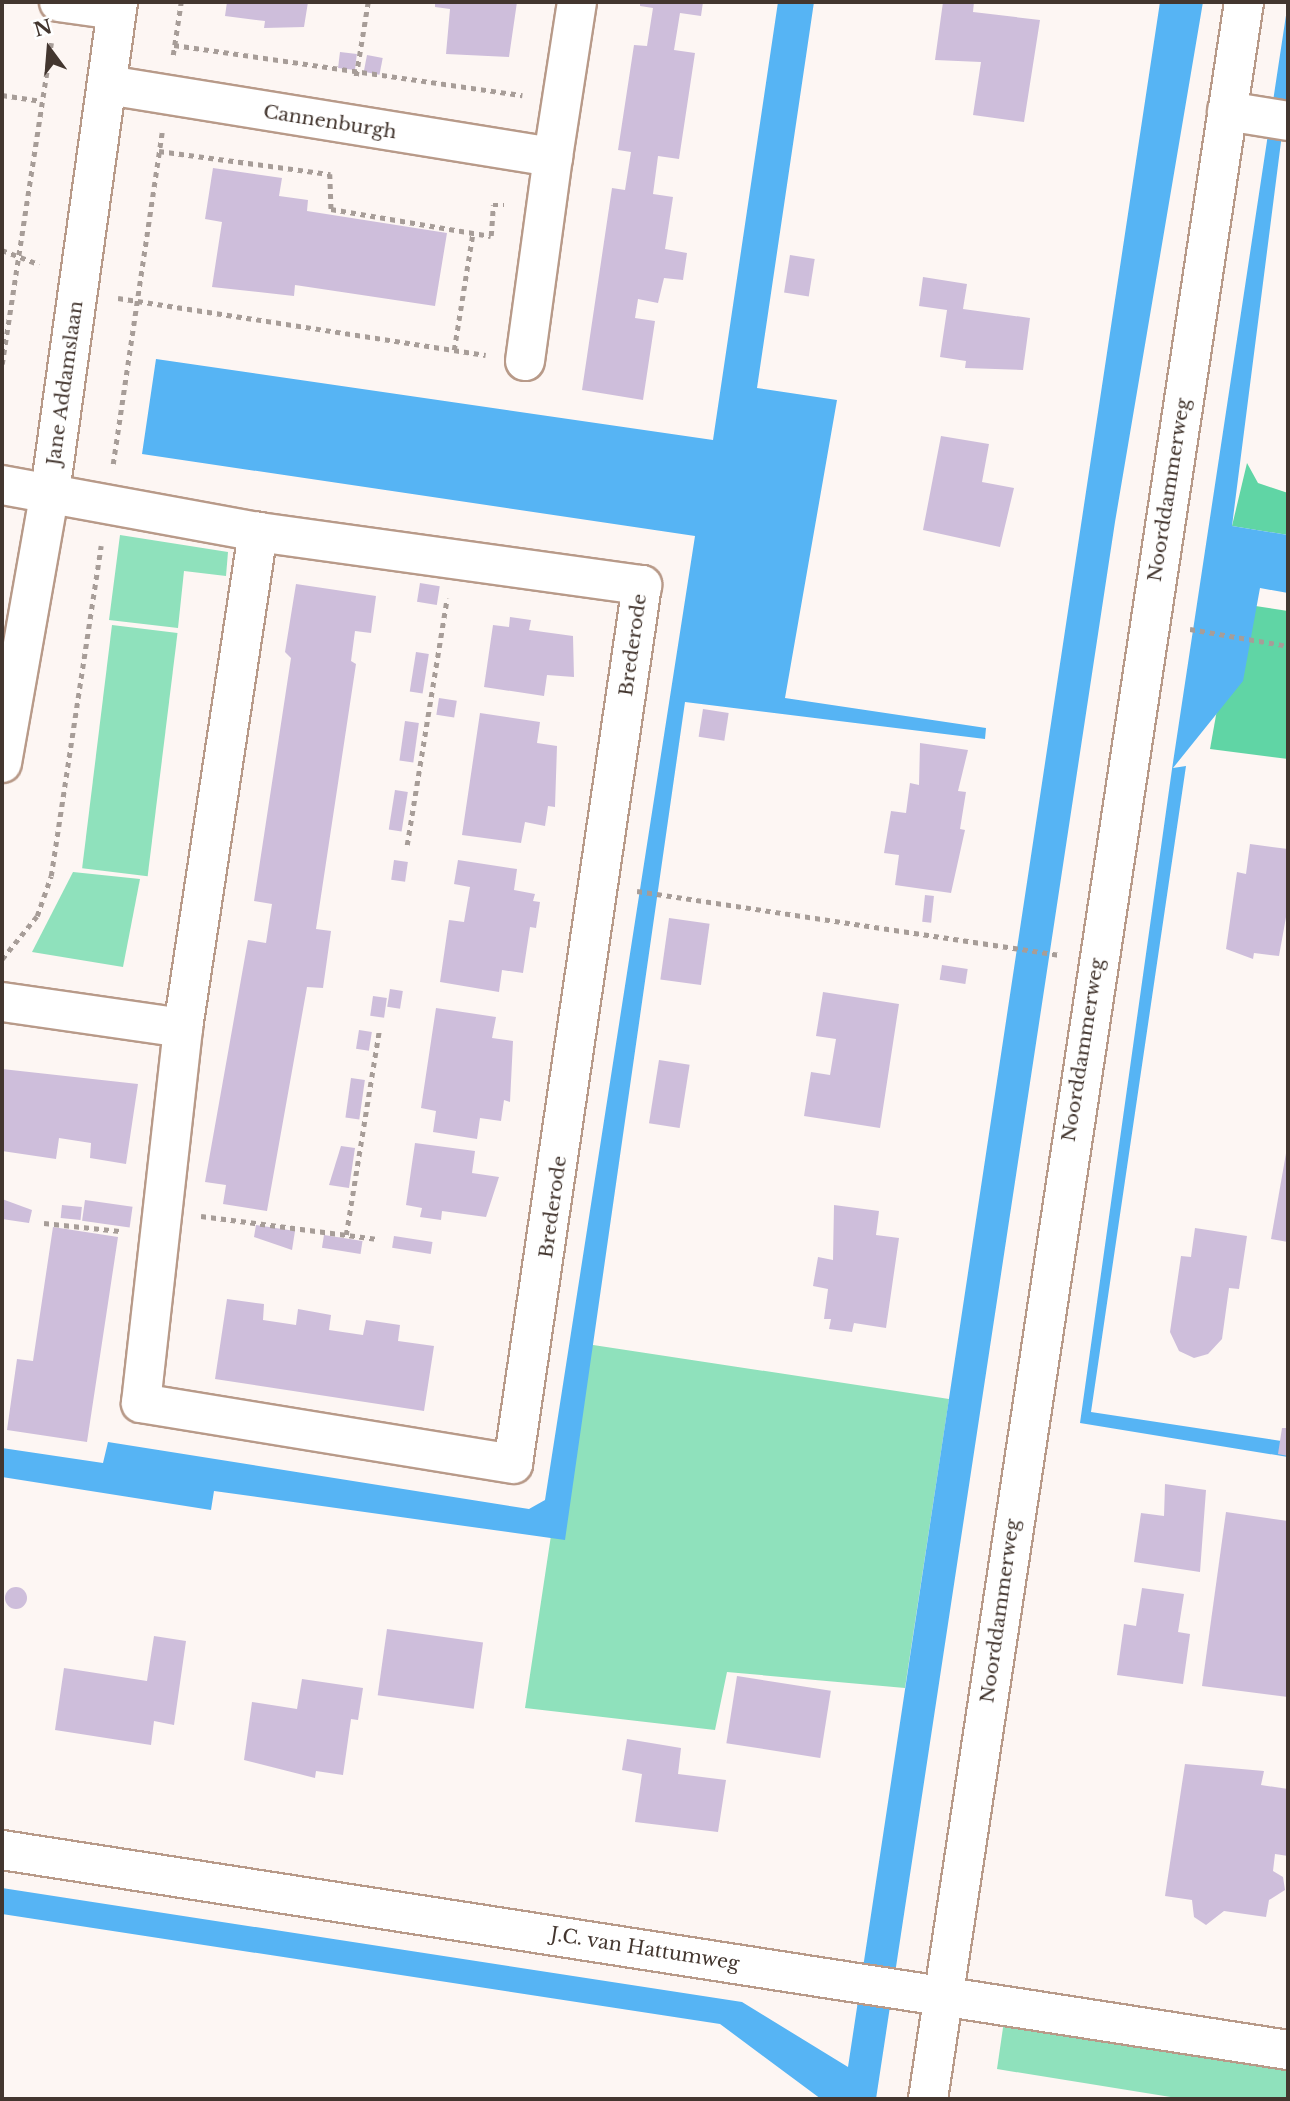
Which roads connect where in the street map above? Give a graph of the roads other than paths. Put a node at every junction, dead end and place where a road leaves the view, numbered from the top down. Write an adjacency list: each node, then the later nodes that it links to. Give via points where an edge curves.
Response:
1 (59, 2): 4 (street)
2 (577, 2): 7 (street)
3 (1244, 2): 6 (street, Noorddammerweg)
4 (117, 6): 5 (street, Jane Addamslaan)
5 (108, 85): 7 (street, Cannenburgh); 10 (street, Jane Addamslaan)
6 (1258, 116): 16 (street, Noorddammerweg)
7 (553, 157): 8 (street)
8 (525, 361)
9 (2, 485): 10 (street, Brederode)
10 (50, 492): 11 (street, Brederode); 12 (street, Jane Addamslaan)
11 (258, 532): 14 (street, Brederode); 14 (street, Brederode, via 642,585 513,1464 141,1403)
12 (2, 763)
13 (2, 1002): 14 (street)
14 (183, 1027)
15 (2, 1850): 16 (street, J.C. van Hattumweg)
16 (943, 1997): 17 (street, J.C. van Hattumweg); 18 (street, Noorddammerweg)
17 (1288, 2050)
18 (928, 2099)

